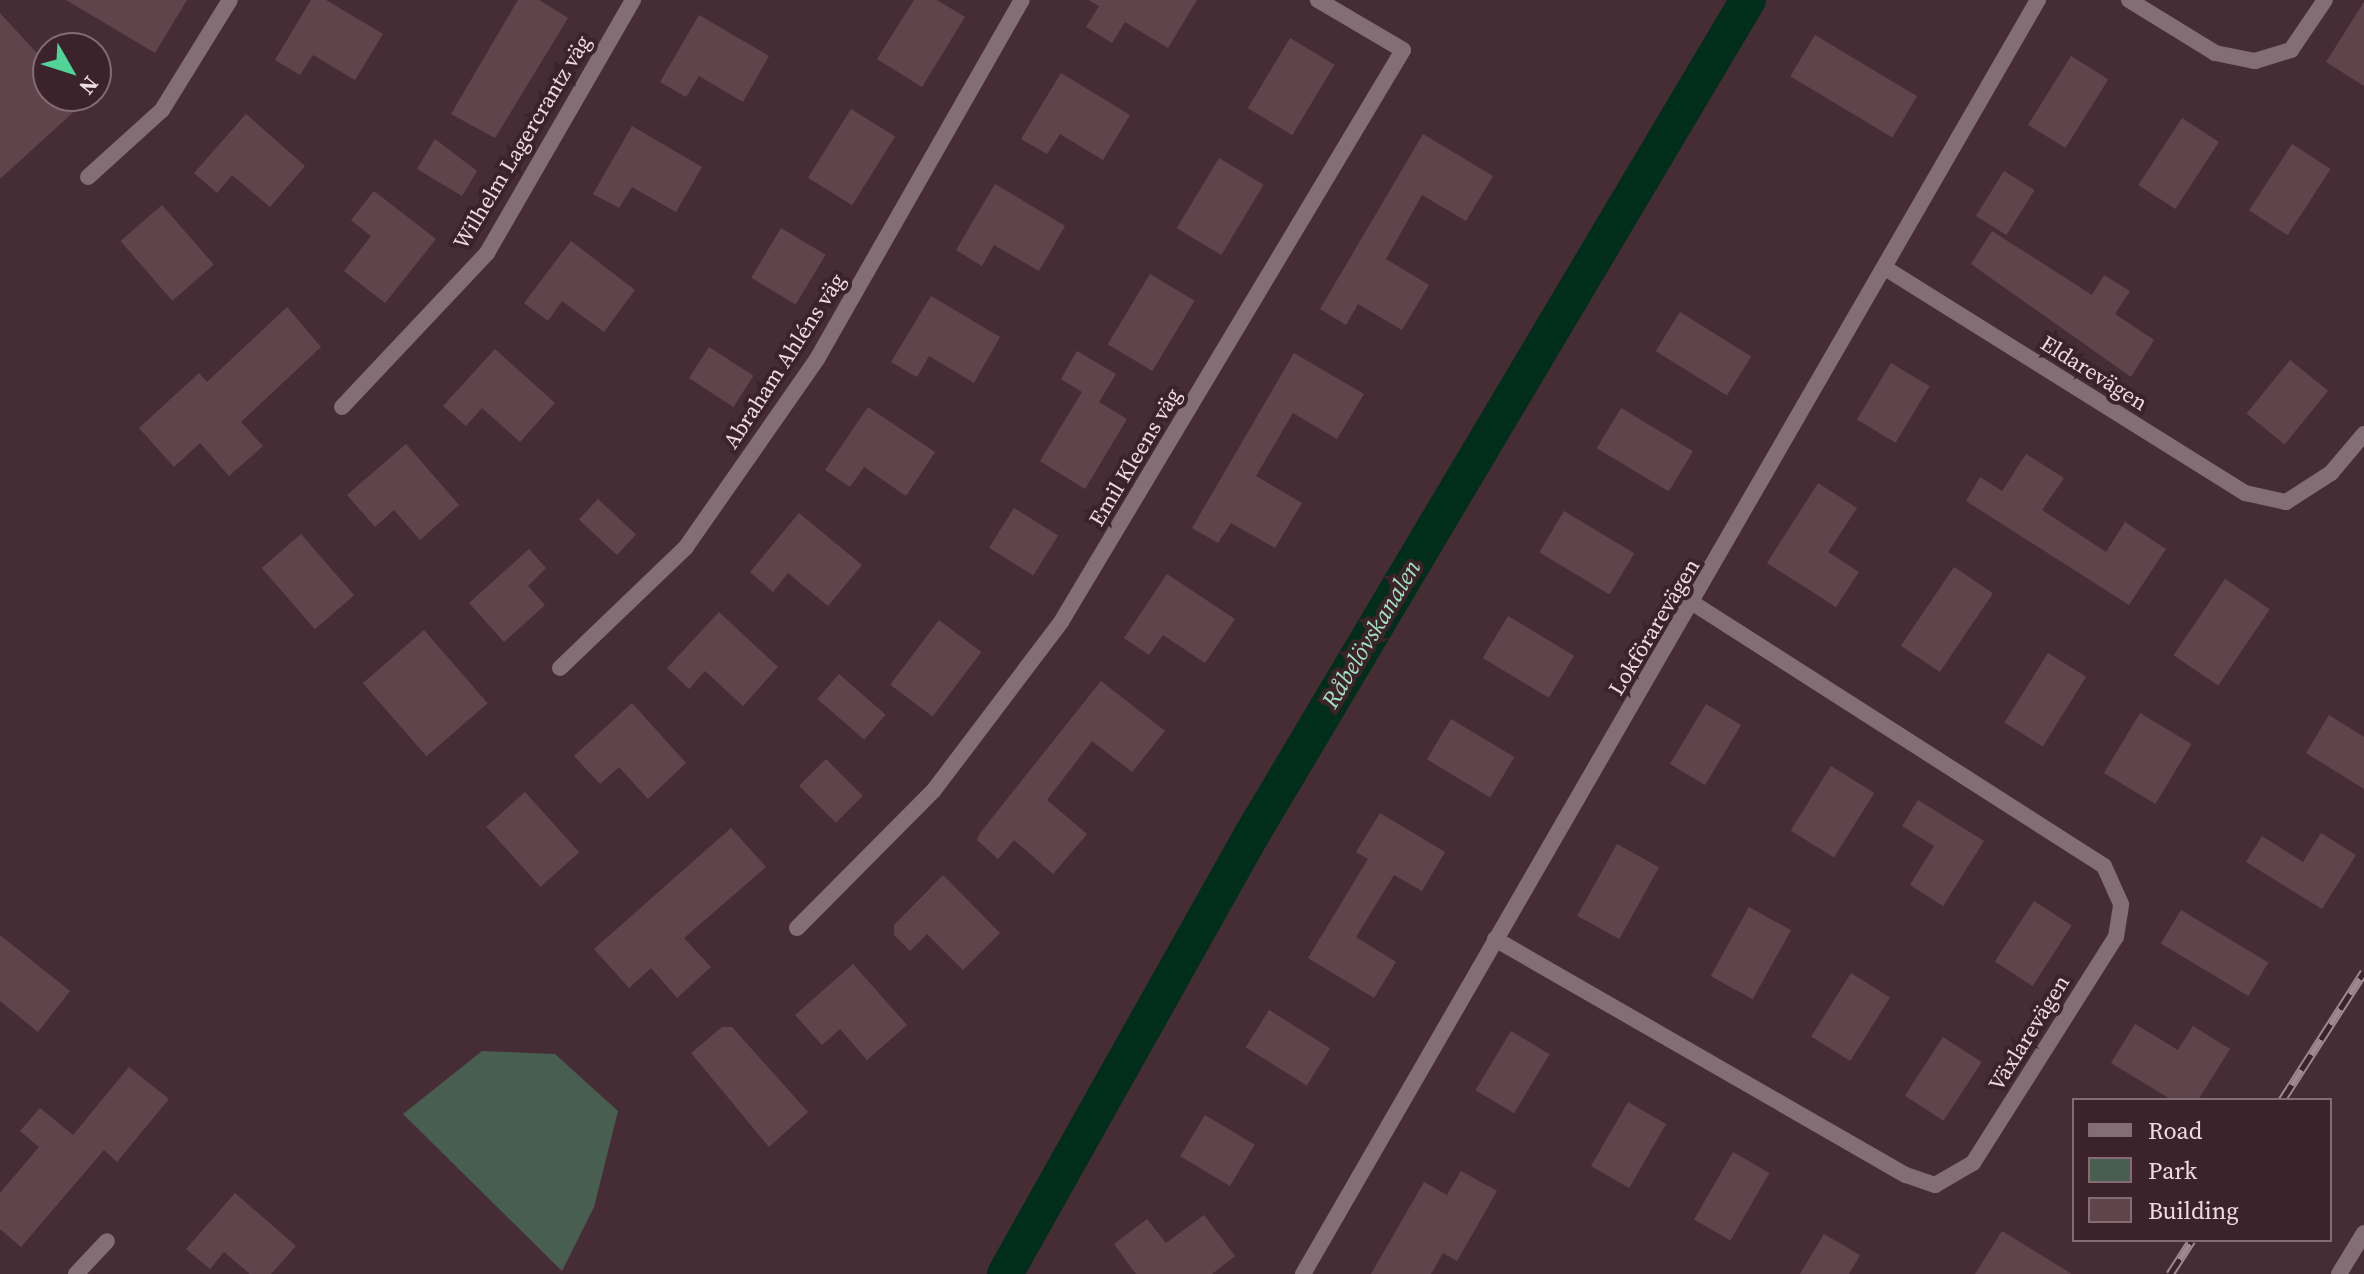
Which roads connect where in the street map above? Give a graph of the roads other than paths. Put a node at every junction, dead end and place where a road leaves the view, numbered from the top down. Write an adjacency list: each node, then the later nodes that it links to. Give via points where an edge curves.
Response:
1 (230, 0): 8 (street, via 162,110)
2 (633, 0): 10 (street, Wilhelm Lagercrantz väg, via 487,253)
3 (1022, 0): 13 (street, Abraham Ahléns väg, via 808,371 686,547)
4 (1318, 0): 14 (street, Emil Kleens väg, via 1403,50 1061,622 934,790)
5 (2038, 0): 9 (street, Lokförarevägen)
6 (2129, 0): 7 (street, via 2215,53 2255,61 2291,50)
7 (2325, 0)
8 (88, 177)
9 (1885, 268): 11 (street, Eldarevägen, via 2245,493 2286,502 2331,473); 12 (street, Lokförarevägen)
10 (342, 407)
11 (2364, 434)
12 (1694, 604): 15 (street, Lokförarevägen); 15 (street, Växlarevägen, via 2104,866 2121,904 2116,937 1973,1163 1935,1185 1906,1175)
13 (560, 668)
14 (797, 928)
15 (1495, 939): 19 (street, Lokförarevägen)
16 (2364, 1233): 20 (street)
17 (107, 1241): 18 (street)
18 (76, 1274)
19 (1303, 1274)
20 (2339, 1274)

